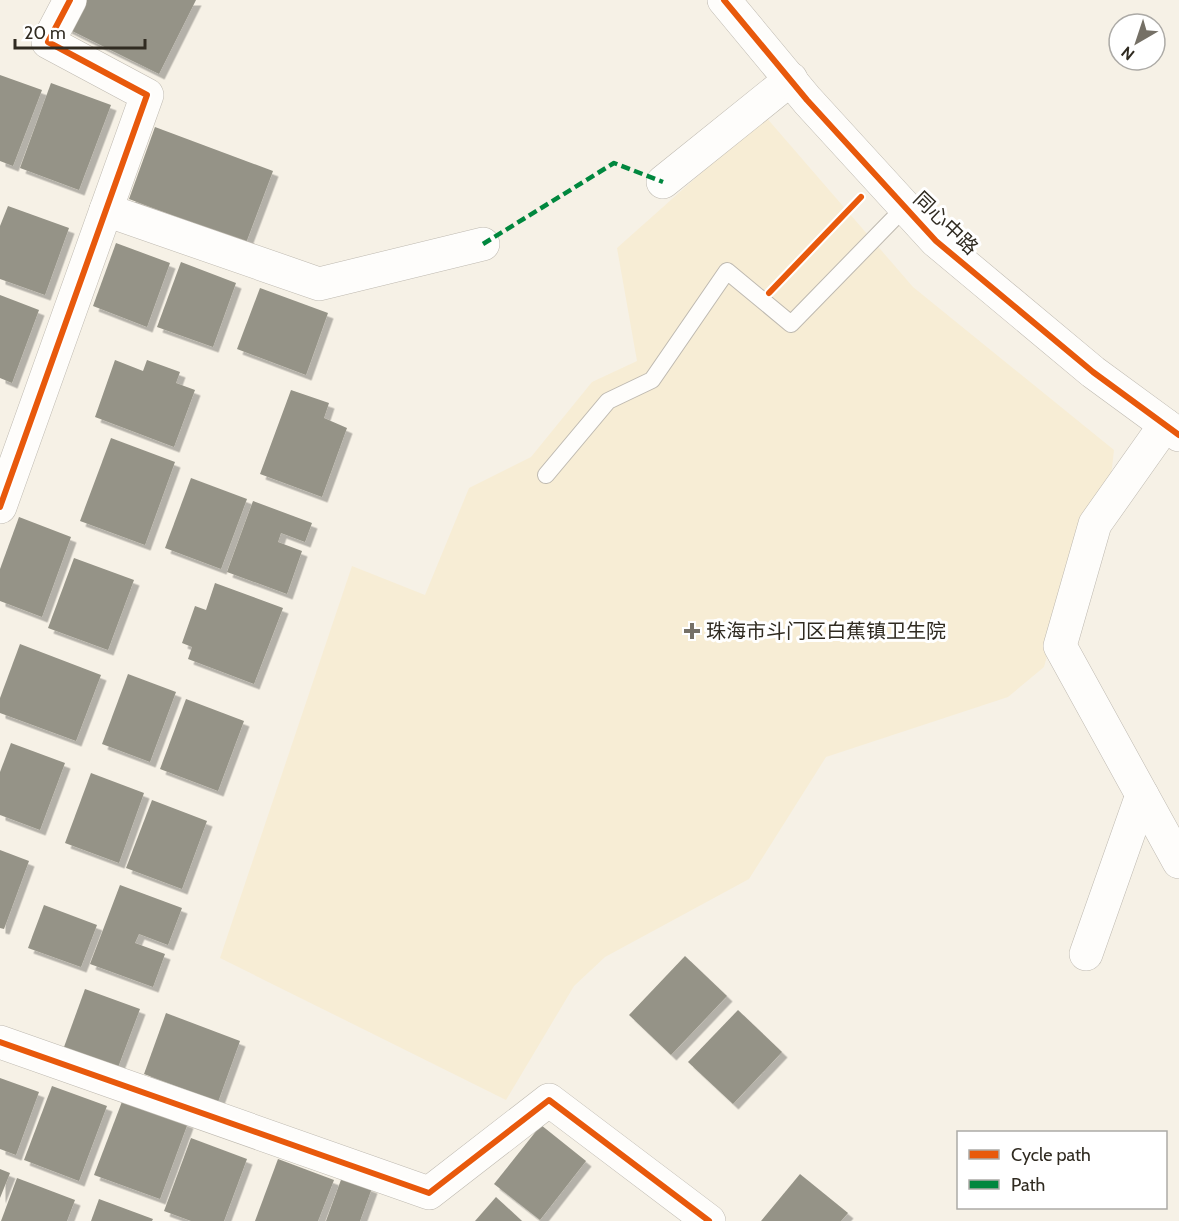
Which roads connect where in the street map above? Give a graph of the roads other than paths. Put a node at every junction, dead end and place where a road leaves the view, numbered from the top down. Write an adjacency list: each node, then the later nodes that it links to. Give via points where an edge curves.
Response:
1 (70, 0): 6 (street, via 48,42 147,95)
2 (724, 0): 3 (street, 同心中路)
3 (790, 79): 4 (street); 5 (street, 同心中路)
4 (663, 182)
5 (905, 207): 8 (street, 同心中路, via 936,241 1093,372); 9 (lane, via 791,324 726,271 652,380 608,401)
6 (106, 210): 7 (street, via 319,284); 10 (street)
7 (483, 244)
8 (1172, 430): 11 (street, via 1095,524 1060,646)
9 (546, 475)
10 (0, 507)
11 (1142, 795): 12 (street); 13 (street)
12 (1179, 862)
13 (1086, 954)
14 (0, 1042): 15 (street, via 429,1193 549,1100)
15 (709, 1221)

